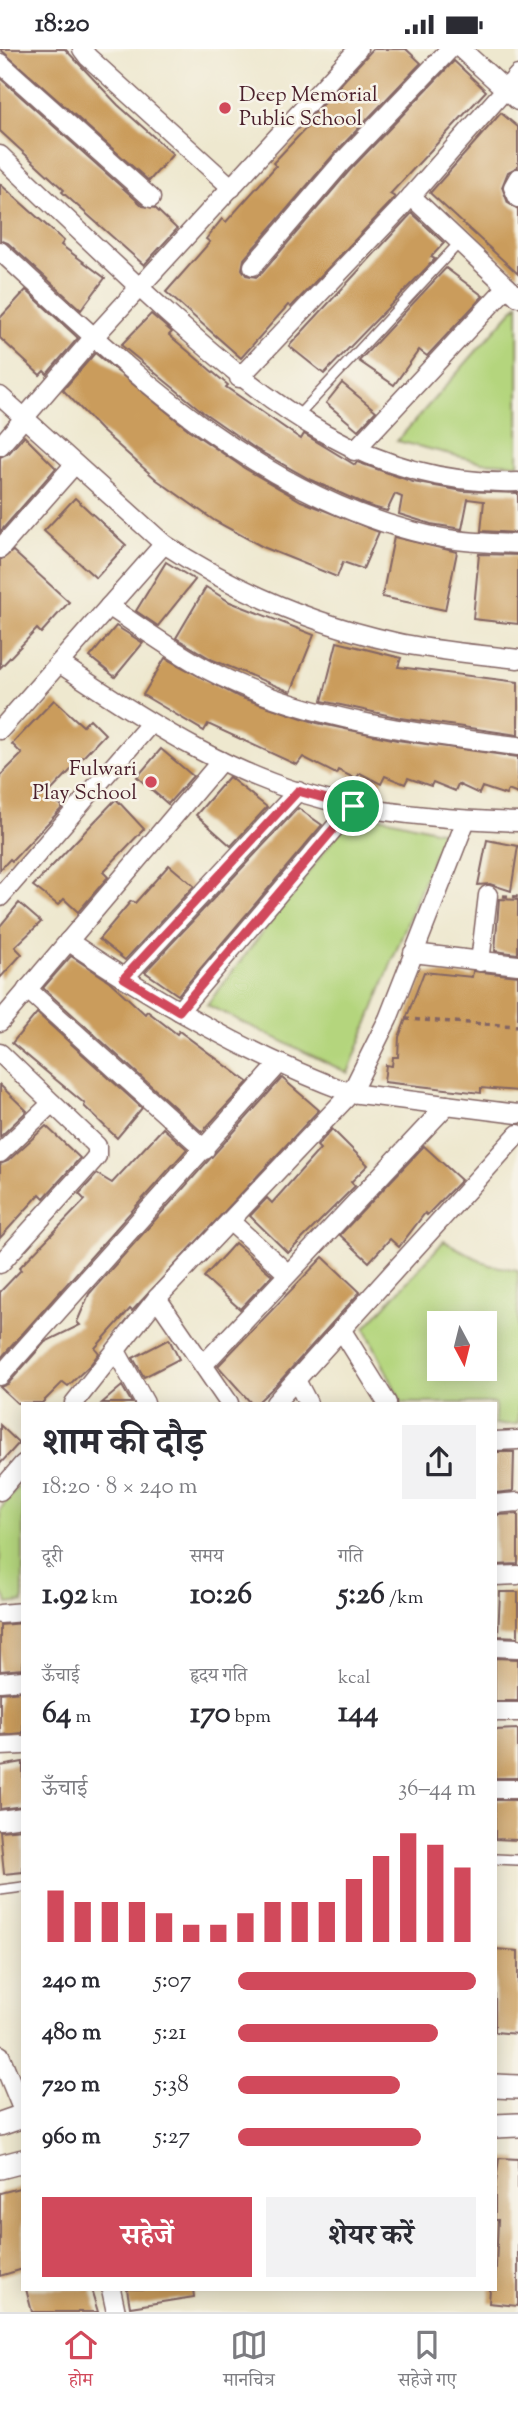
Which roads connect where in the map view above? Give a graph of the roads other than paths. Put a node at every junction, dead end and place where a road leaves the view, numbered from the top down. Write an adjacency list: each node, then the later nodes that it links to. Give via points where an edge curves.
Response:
1 (82, 49): 10 (street)
2 (358, 49): 10 (street)
3 (450, 49): 16 (street, via 342,162)
4 (461, 49): 7 (street)
5 (0, 63): 12 (street)
6 (518, 75): 7 (street)
7 (512, 95): 11 (street)
8 (0, 155): 17 (street)
9 (518, 178): 13 (street, via 513,187)
10 (232, 188): 17 (street)
11 (411, 196): 14 (street); 20 (street)
12 (151, 198)
13 (518, 198)
14 (459, 243): 18 (street); 23 (lane)
15 (0, 251): 19 (street)
16 (253, 266)
17 (141, 289): 19 (street); 20 (street)
18 (513, 292): 25 (street)
19 (93, 338): 22 (street); 29 (street, via 223,440 308,491 376,520 429,535)
20 (239, 378): 23 (street)
21 (0, 396): 22 (street)
22 (24, 418): 24 (street); 26 (street)
23 (296, 418): 25 (street)
24 (0, 446)
25 (354, 451): 27 (street, via 437,476)
26 (74, 465): 28 (street); 30 (street)
27 (518, 482)
28 (164, 544): 31 (street); 32 (street, via 194,564 317,621 399,643)
29 (518, 544)
30 (0, 549)
31 (109, 606): 33 (street); 36 (street, via 210,671 281,700 411,732)
32 (518, 659)
33 (59, 663): 34 (street); 35 (street)
34 (150, 725): 37 (street); 43 (street)
35 (0, 730)
36 (518, 746)
37 (221, 761): 38 (street); 44 (street)
38 (298, 791): 39 (street); 48 (street)
39 (353, 806): 40 (street); 50 (street)
40 (466, 820): 41 (street); 45 (street)
41 (518, 822)
42 (488, 895): 46 (street)
43 (0, 897)
44 (68, 941): 48 (street); 49 (street)
45 (414, 953): 46 (street); 54 (street)
46 (480, 962): 47 (street)
47 (518, 965)
48 (124, 978): 50 (street)
49 (27, 989): 51 (street); 59 (street)
50 (179, 1011): 53 (street)
51 (0, 1021)
52 (0, 1053): 55 (street)
53 (278, 1065): 54 (street); 59 (street)
54 (351, 1093): 56 (street); 61 (street)
55 (52, 1103): 60 (street); 62 (street, via 90,1137 97,1156)
56 (447, 1105): 57 (street); 63 (street)
57 (518, 1114)
58 (518, 1134): 65 (street)
59 (205, 1150): 68 (street)
60 (0, 1153)
61 (231, 1222): 63 (street); 64 (street)
62 (0, 1264)
63 (288, 1274): 67 (street)
64 (157, 1298): 66 (street); 67 (street)
65 (341, 1329): 69 (street); 75 (street)
66 (116, 1351): 70 (street); 71 (street)
67 (204, 1364): 72 (street)
68 (0, 1375)
69 (296, 1380): 73 (street); 74 (street)
70 (75, 1402)
71 (144, 1402)
72 (228, 1402)
73 (276, 1402)
74 (307, 1402)
75 (386, 1402)
76 (518, 1440): 77 (street)
77 (497, 1441)
78 (21, 1466): 79 (street)
79 (0, 1491)
80 (518, 1503): 81 (street)
81 (497, 1504)
82 (518, 1575): 83 (street)
83 (497, 1576)
84 (21, 1612): 85 (street)
85 (0, 1614)
86 (497, 1647): 87 (street)
87 (518, 1648)
88 (21, 1680): 89 (street)
89 (0, 1682)
90 (497, 1711): 91 (street)
91 (518, 1712)
92 (21, 1745): 93 (street)
93 (0, 1746)
94 (497, 1789): 95 (street)
95 (518, 1789)
96 (21, 1817): 97 (street)
97 (0, 1820)
98 (497, 1859): 99 (lane)
99 (518, 1860)
100 (21, 1887): 101 (lane)
101 (0, 1890)
102 (0, 2055): 105 (street)
103 (497, 2086): 104 (street)
104 (518, 2087)
105 (21, 2106)
106 (21, 2117): 107 (street)
107 (0, 2124)
108 (518, 2125): 109 (street)
109 (497, 2126)
110 (21, 2162): 111 (street)
111 (0, 2167)
112 (111, 2291): 113 (street)
113 (116, 2312)

